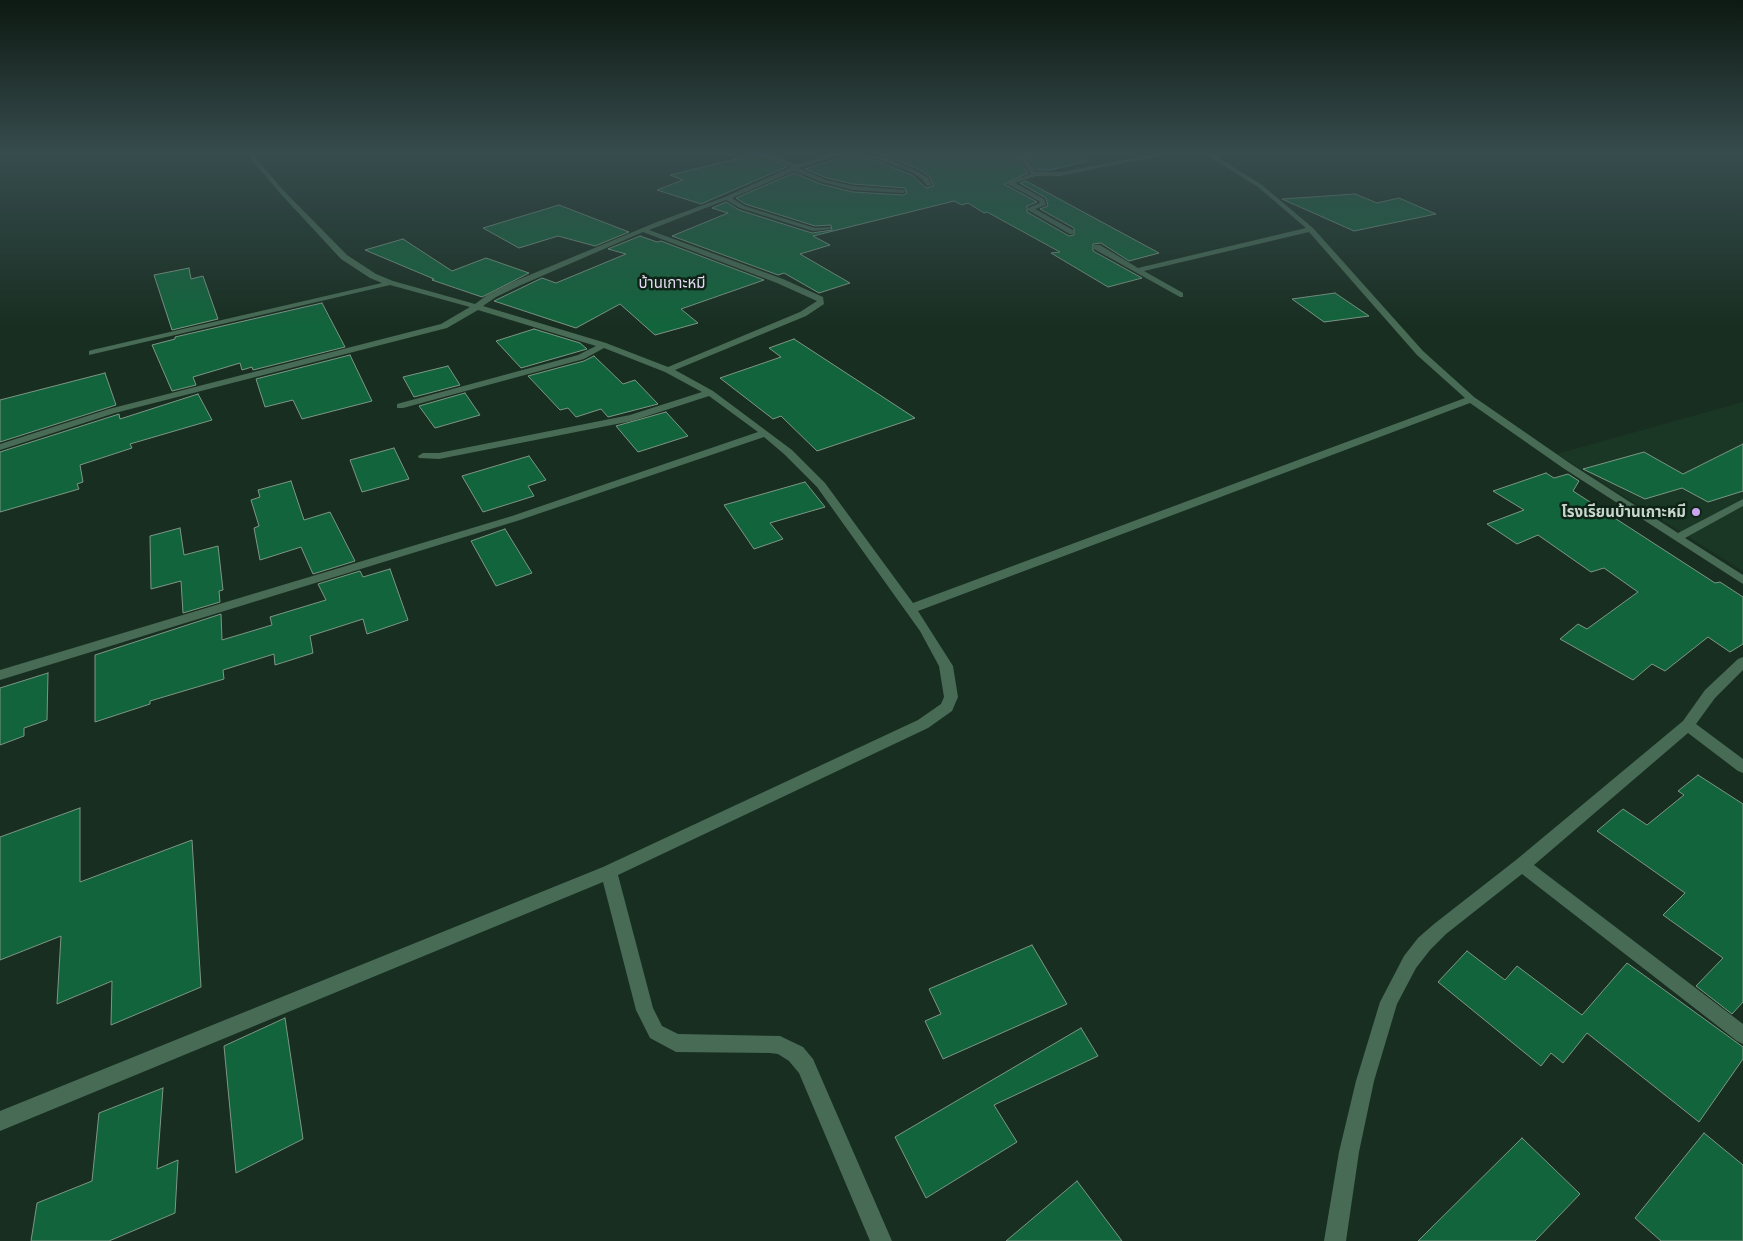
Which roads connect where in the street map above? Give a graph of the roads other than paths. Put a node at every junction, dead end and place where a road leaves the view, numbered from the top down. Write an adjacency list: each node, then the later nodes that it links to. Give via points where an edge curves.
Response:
1 (300, 211): 12 (street, via 344,257 365,272)
2 (694, 211): 8 (street)
3 (755, 211): 6 (street, via 815,230)
4 (1033, 211): 9 (street)
5 (1290, 211): 7 (street)
6 (830, 228)
7 (1311, 229): 11 (street); 19 (street, via 1420,353)
8 (644, 230): 14 (street, via 508,288); 17 (street, via 780,281 822,302 803,314)
9 (1070, 232)
10 (1097, 247): 11 (street)
11 (1138, 270): 13 (street)
12 (390, 283): 14 (street); 16 (street)
13 (1180, 295)
14 (478, 307): 15 (street); 22 (street, via 433,329 112,411)
15 (603, 345): 17 (street); 20 (street, via 581,357)
16 (92, 354)
17 (668, 370): 18 (street)
18 (710, 393): 21 (street); 23 (street, via 632,418 439,456)
19 (1471, 399): 25 (street, via 1567,466); 27 (street)
20 (400, 406)
21 (765, 432): 27 (street, via 812,474); 29 (street, via 516,518)
22 (0, 447)
23 (423, 456)
24 (1743, 502): 25 (street)
25 (1678, 536): 26 (street)
26 (1743, 580)
27 (910, 609): 33 (street, via 946,666 951,697 947,708 924,724)
28 (1743, 662): 30 (street, via 1710,694)
29 (0, 676)
30 (1688, 725): 31 (street); 32 (street)
31 (1743, 767)
32 (1522, 865): 34 (street); 37 (street, via 1429,939 1398,981 1388,1002 1365,1081 1349,1152)
33 (609, 872): 35 (street); 36 (street, via 645,1010 656,1032 676,1043 770,1044 780,1045 796,1054 806,1066)
34 (1743, 1035)
35 (0, 1121)
36 (881, 1241)
37 (1335, 1241)

